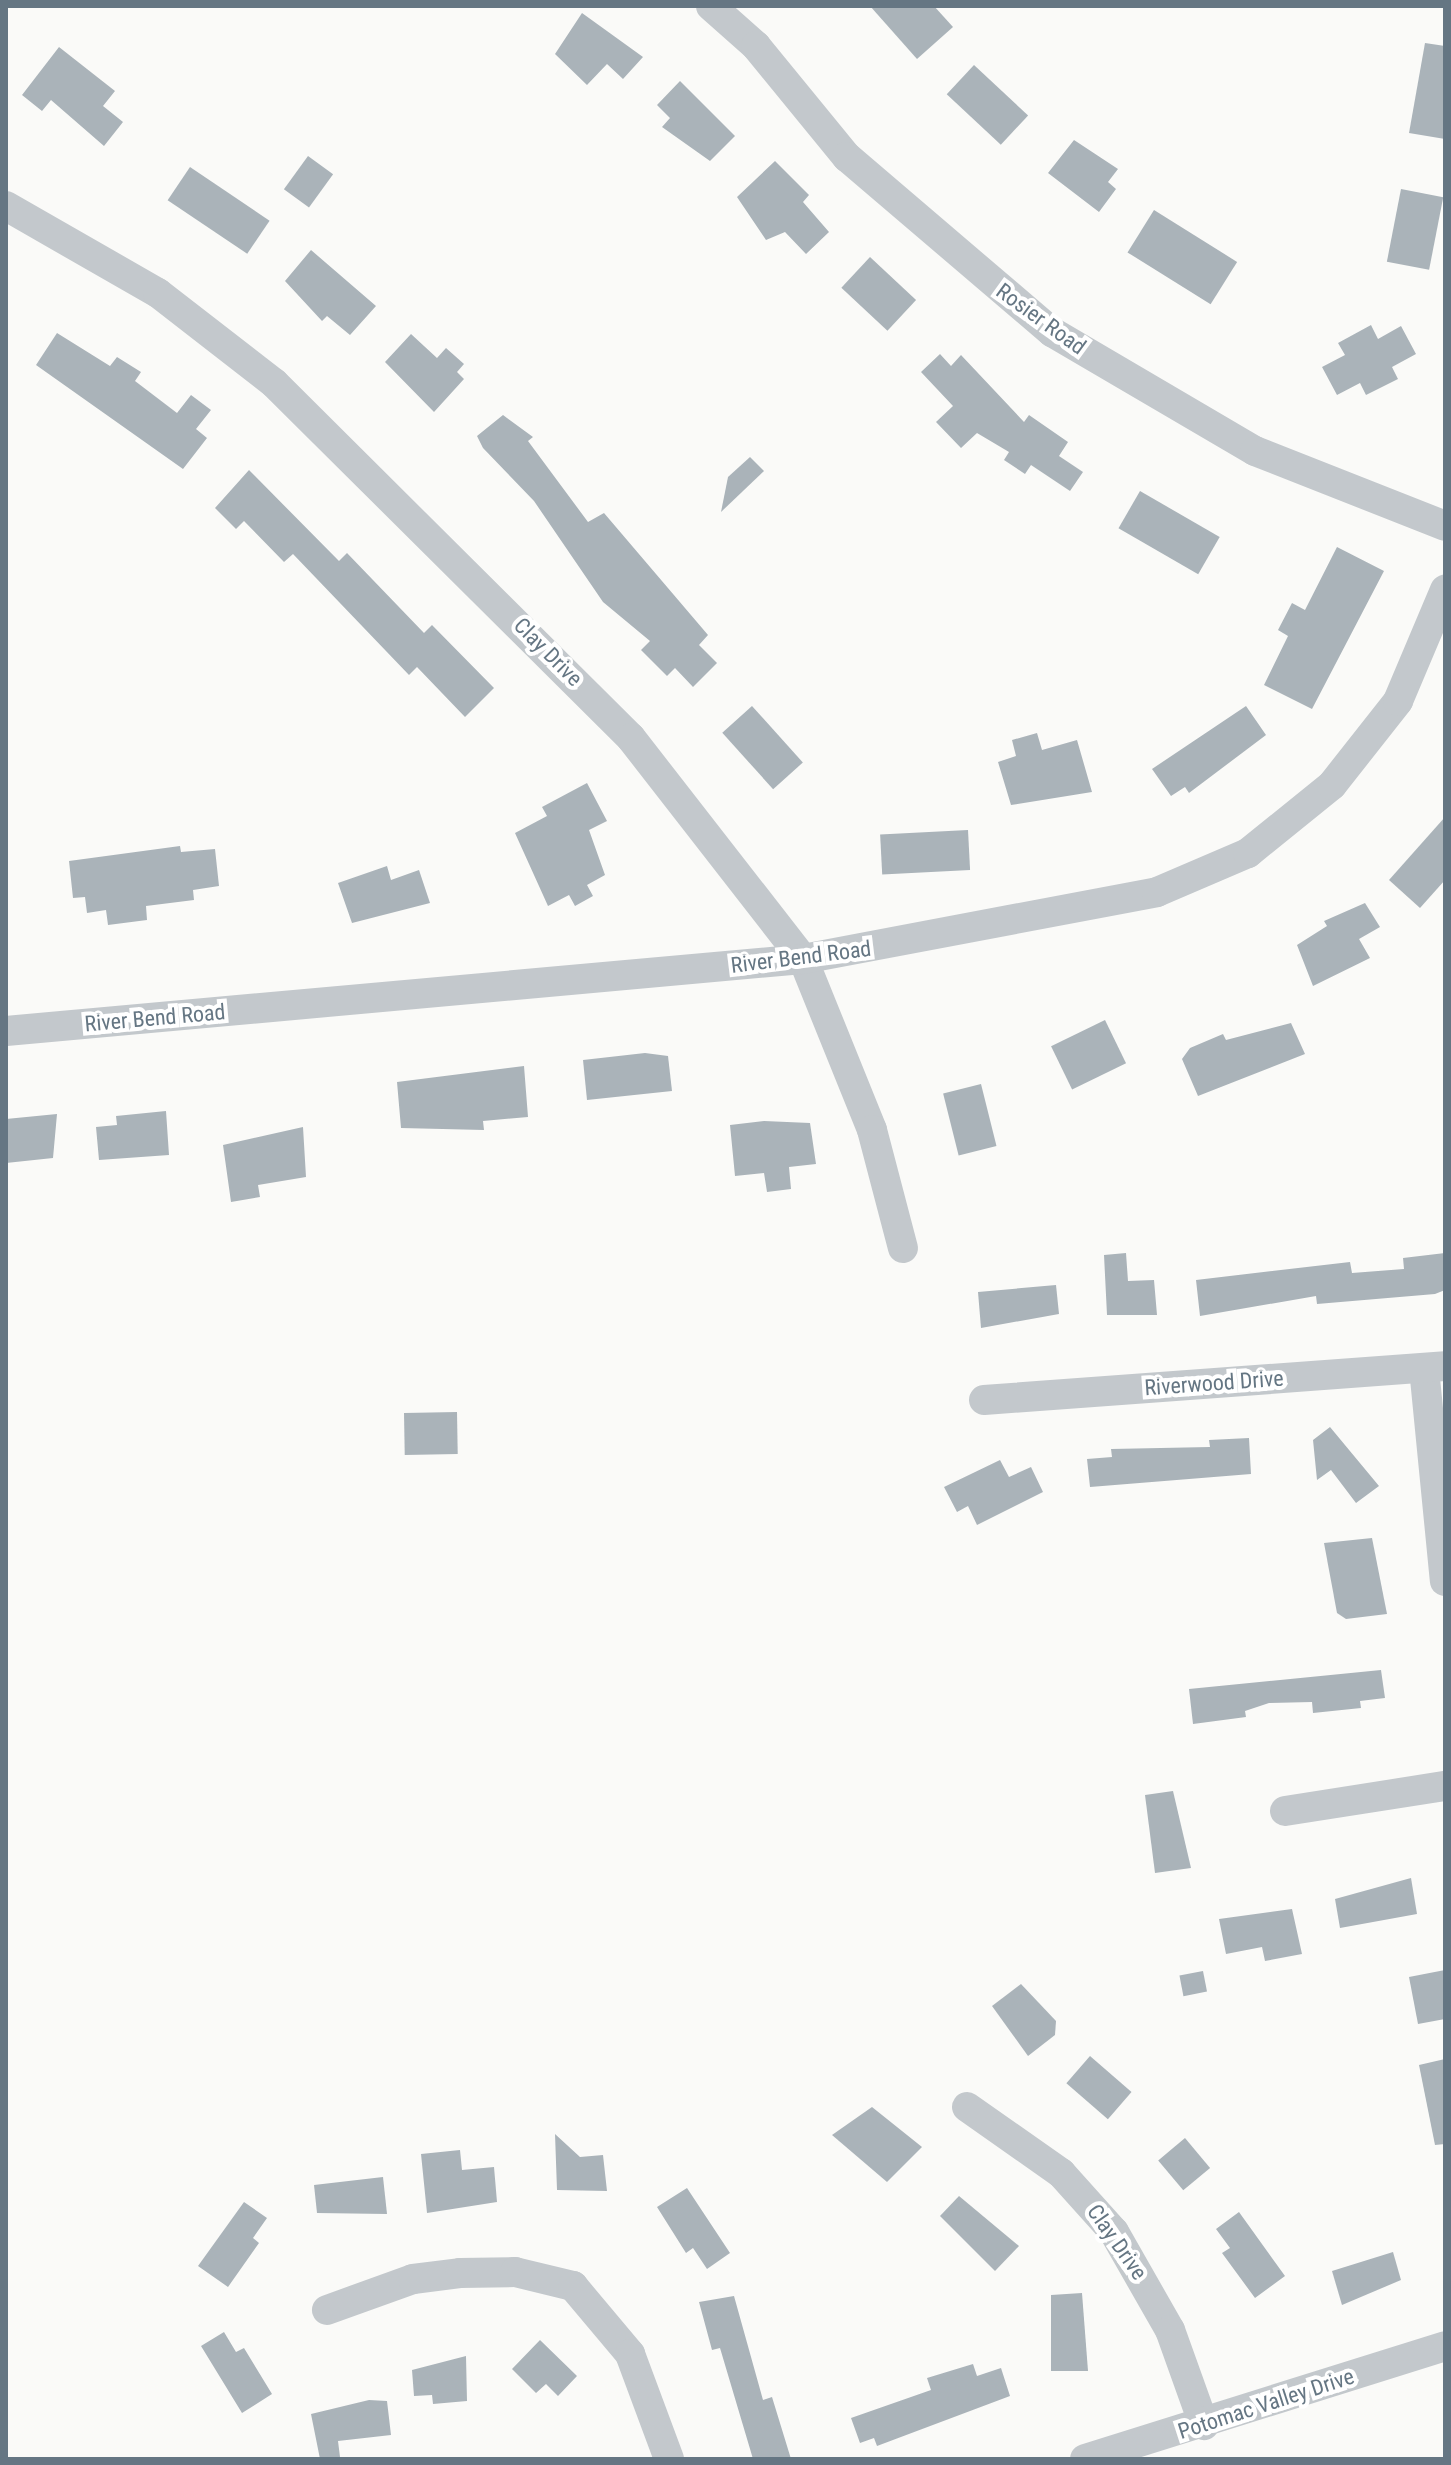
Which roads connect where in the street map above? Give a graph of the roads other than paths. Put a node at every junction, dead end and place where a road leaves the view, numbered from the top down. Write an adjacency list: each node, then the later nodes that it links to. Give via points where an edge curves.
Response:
1 (711, 6): 3 (street, Rosier Road, via 756,46 847,157 1052,332 1255,451)
2 (6, 206): 5 (street, Clay Drive, via 158,293 315,419 631,738)
3 (1445, 526)
4 (1445, 590): 5 (street, River Bend Road, via 1423,653 1372,740 1293,823 1248,853 1157,892)
5 (803, 959): 6 (street, River Bend Road); 7 (street, Clay Drive, via 872,1130)
6 (6, 1031)
7 (903, 1248)
8 (1434, 1367): 9 (street, Riverwood Drive); 10 (street)
9 (984, 1400)
10 (1445, 1581)
11 (1445, 1786): 12 (street)
12 (1285, 1811)
13 (967, 2107): 16 (street, Clay Drive, via 1061,2173 1114,2232 1170,2330)
14 (327, 2310): 17 (street, via 413,2279 460,2273 515,2272 573,2286 630,2354)
15 (1445, 2346): 16 (street, Potomac Valley Drive)
16 (1204, 2425): 18 (street, Potomac Valley Drive)
17 (669, 2459)
18 (1085, 2459)

